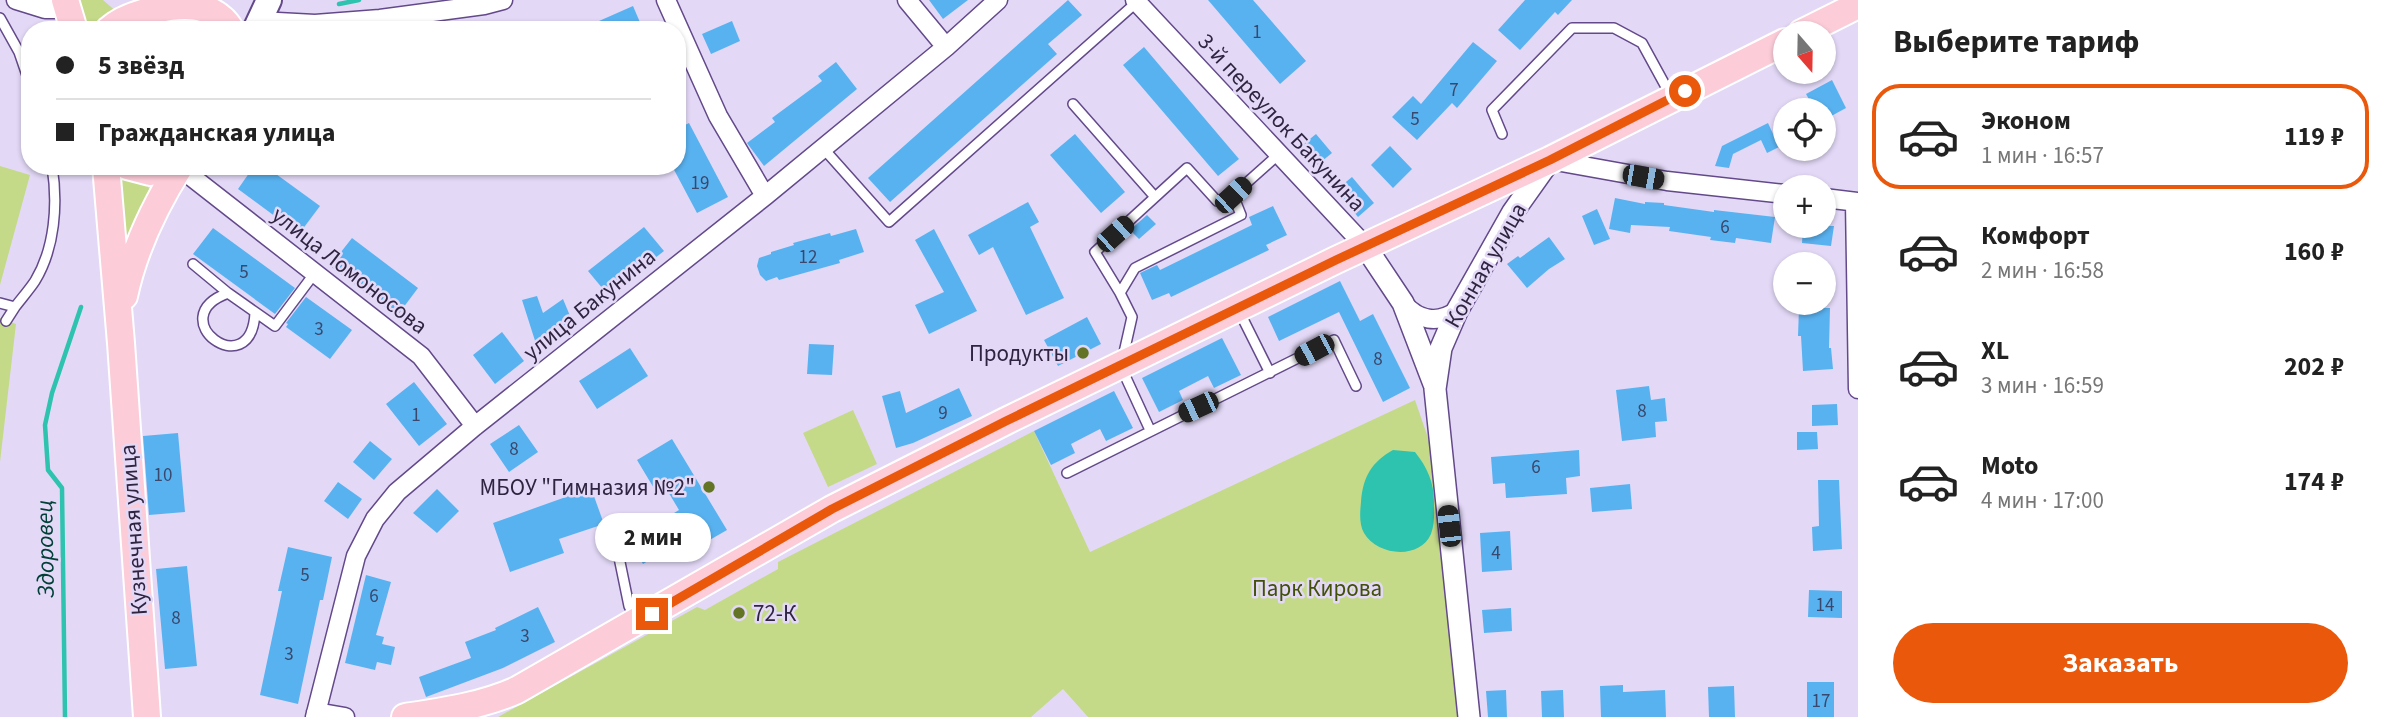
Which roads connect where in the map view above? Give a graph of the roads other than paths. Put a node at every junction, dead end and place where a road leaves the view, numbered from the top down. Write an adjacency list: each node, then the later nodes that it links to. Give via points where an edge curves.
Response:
1 (16, 0): 12 (street)
2 (117, 0): 11 (main road)
3 (222, 0): 10 (main road)
4 (503, 0): 18 (street)
5 (666, 0): 19 (street)
6 (907, 0): 22 (street)
7 (998, 0): 22 (street, улица Бакунина)
8 (1136, 1): 28 (lane, via 889,222); 29 (street, 3-й переулок Бакунина)
9 (1858, 5): 20 (main road)
10 (187, 7): 11 (main road); 16 (main road, via 215,13)
11 (149, 11): 15 (main road)
12 (69, 13)
13 (261, 17): 17 (street)
14 (0, 18): 24 (lane)
15 (122, 21)
16 (223, 21)
17 (292, 21)
18 (354, 21)
19 (675, 21)
20 (1826, 21)
21 (686, 45): 38 (street, via 718,116)
22 (946, 47): 28 (street, улица Бакунина)
23 (1773, 48): 25 (main road, Конная улица)
24 (21, 58)
25 (1672, 98): 27 (lane, via 1642,43 1614,28 1572,28 1492,110); 30 (main road, Конная улица)
26 (1073, 104): 39 (lane)
27 (1502, 134)
28 (823, 148): 38 (street, улица Бакунина)
29 (1279, 154): 37 (lane); 43 (street, 3-й переулок Бакунина)
30 (1550, 160): 35 (main road); 36 (street, via 1667,181); 42 (street, Конная улица)
31 (54, 175): 50 (lane, via 53,227 47,254 35,281)
32 (107, 175): 55 (main road)
33 (174, 175): 55 (main road, via 137,250 122,308)
34 (189, 175): 45 (street, улица Ломоносова)
35 (1488, 189): 42 (street, via 1504,197); 43 (main road)
36 (1773, 193)
37 (1233, 195): 39 (lane, via 1217,201 1187,168); 47 (lane, via 1241,215 1135,268)
38 (765, 196): 61 (street, улица Бакунина)
39 (1155, 197): 47 (lane, via 1095,252)
40 (1836, 200): 41 (street)
41 (1856, 202): 60 (street)
42 (1513, 212): 52 (street, Конная улица)
43 (1365, 246): 49 (street, Конная улица); 51 (main road)
44 (193, 264): 46 (lane)
45 (314, 274): 53 (lane, via 275,326); 61 (street, улица Ломоносова, via 421,356)
46 (228, 293): 53 (lane); 53 (lane, via 213,299 204,312 204,328 213,341 229,347 244,342 254,330)
47 (1120, 293): 56 (lane, via 1132,317)
48 (0, 303): 50 (lane)
49 (1403, 303): 52 (street, via 1424,318 1441,319); 59 (street, Конная улица)
50 (15, 307): 54 (lane)
51 (1238, 308): 56 (main road); 57 (lane)
52 (1457, 311): 59 (street, Конная улица, via 1441,348)
53 (255, 313)
54 (6, 321)
55 (121, 343): 68 (main road, Кузнечная улица)
56 (1121, 365): 62 (lane); 65 (main road, via 832,509)
57 (1270, 373): 58 (lane, via 1334,340); 62 (lane)
58 (1356, 386)
59 (1436, 389): 71 (street, Конная улица)
60 (1858, 389)
61 (475, 426): 67 (street, улица Бакунина, via 397,492 375,519 356,556)
62 (1150, 430): 63 (lane)
63 (1066, 472)
64 (615, 538): 65 (lane, via 629,606)
65 (637, 622): 66 (main road)
66 (470, 712): 70 (main road)
67 (316, 714): 69 (street)
68 (147, 717)
69 (345, 717)
70 (405, 717)
71 (1469, 717)

